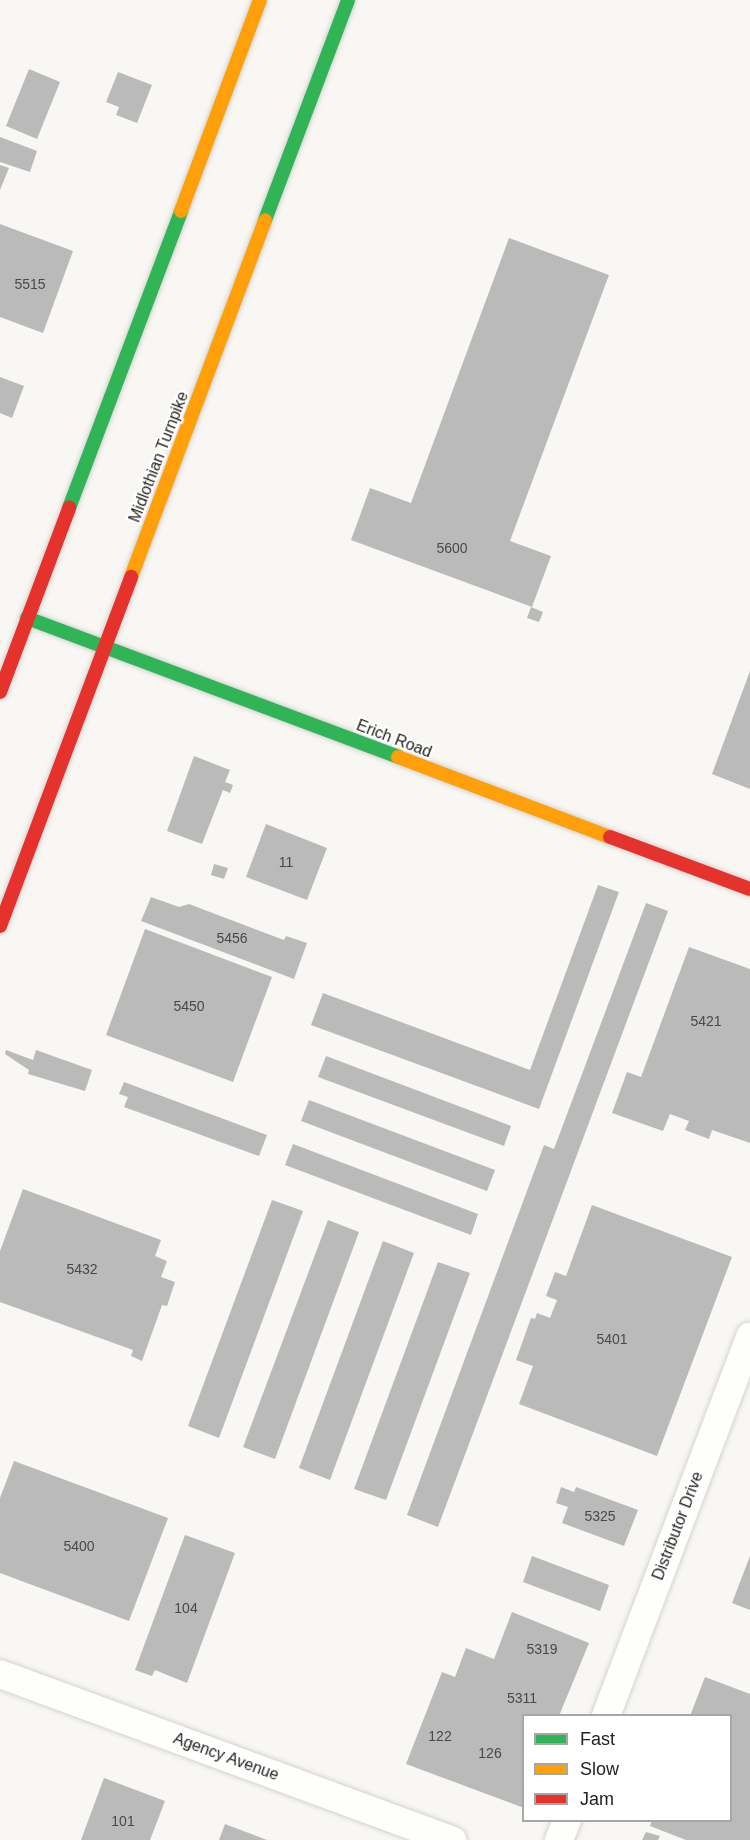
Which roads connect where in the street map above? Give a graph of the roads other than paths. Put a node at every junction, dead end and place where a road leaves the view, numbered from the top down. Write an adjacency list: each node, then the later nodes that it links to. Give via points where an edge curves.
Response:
1 (260, 0): 3 (main road)
2 (348, 0): 4 (main road, Midlothian Turnpike)
3 (27, 618): 4 (main road, Erich Road); 5 (main road)
4 (105, 650): 6 (main road, Erich Road); 7 (main road, Midlothian Turnpike)
5 (0, 692)
6 (750, 890)
7 (0, 926)
8 (750, 1336): 10 (street, Distributor Drive)
9 (0, 1674): 12 (street, Agency Avenue)
10 (607, 1714)
11 (567, 1822): 13 (street)
12 (452, 1840)
13 (559, 1840)

